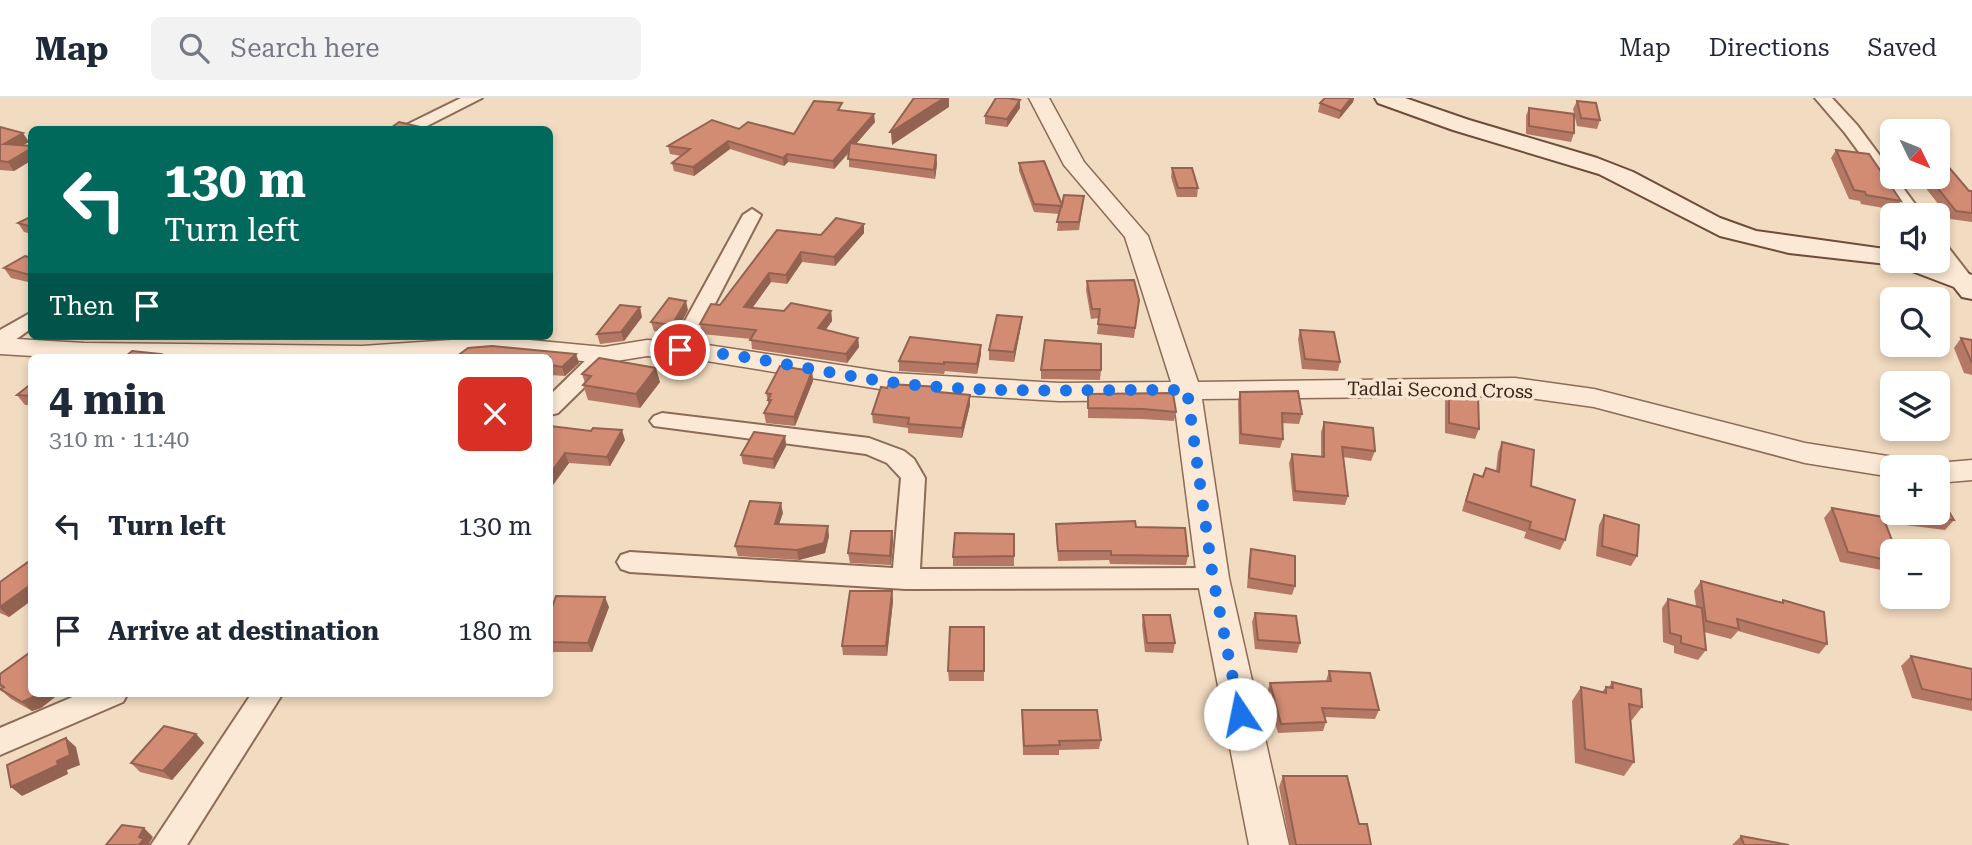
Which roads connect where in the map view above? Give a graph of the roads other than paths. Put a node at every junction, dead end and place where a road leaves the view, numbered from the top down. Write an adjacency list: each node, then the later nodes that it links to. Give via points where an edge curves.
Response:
1 (474, 98): 5 (street)
2 (1039, 98): 17 (street, via 1074,165 1136,236)
3 (1386, 98): 8 (main road, via 1489,136 1592,163 1729,231 1803,248)
4 (1823, 98): 6 (street)
5 (413, 126)
6 (1905, 203)
7 (752, 215): 15 (street)
8 (1880, 257)
9 (1950, 263): 11 (street)
10 (1936, 273): 11 (main road)
11 (1968, 286)
12 (28, 321): 13 (street)
13 (0, 340)
14 (0, 346): 16 (street, Tadlai Second Cross, via 362,354 496,345)
15 (680, 350): 16 (street, Tadlai Second Cross, via 647,348); 17 (street, Tadlai Second Cross, via 919,384 1059,392)
16 (604, 355): 18 (street)
17 (1187, 390): 20 (street, Tadlai Second Cross, via 1515,387 1594,398 1805,453); 24 (street)
18 (553, 405)
19 (662, 421): 25 (street, via 869,446 892,454 908,465 913,478)
20 (1880, 465)
21 (1972, 470): 22 (street)
22 (1950, 472)
23 (630, 562): 25 (street)
24 (1213, 578): 25 (street); 30 (street)
25 (906, 579)
26 (104, 697): 28 (street)
27 (265, 697): 29 (street)
28 (0, 742)
29 (168, 845)
30 (1269, 845)

